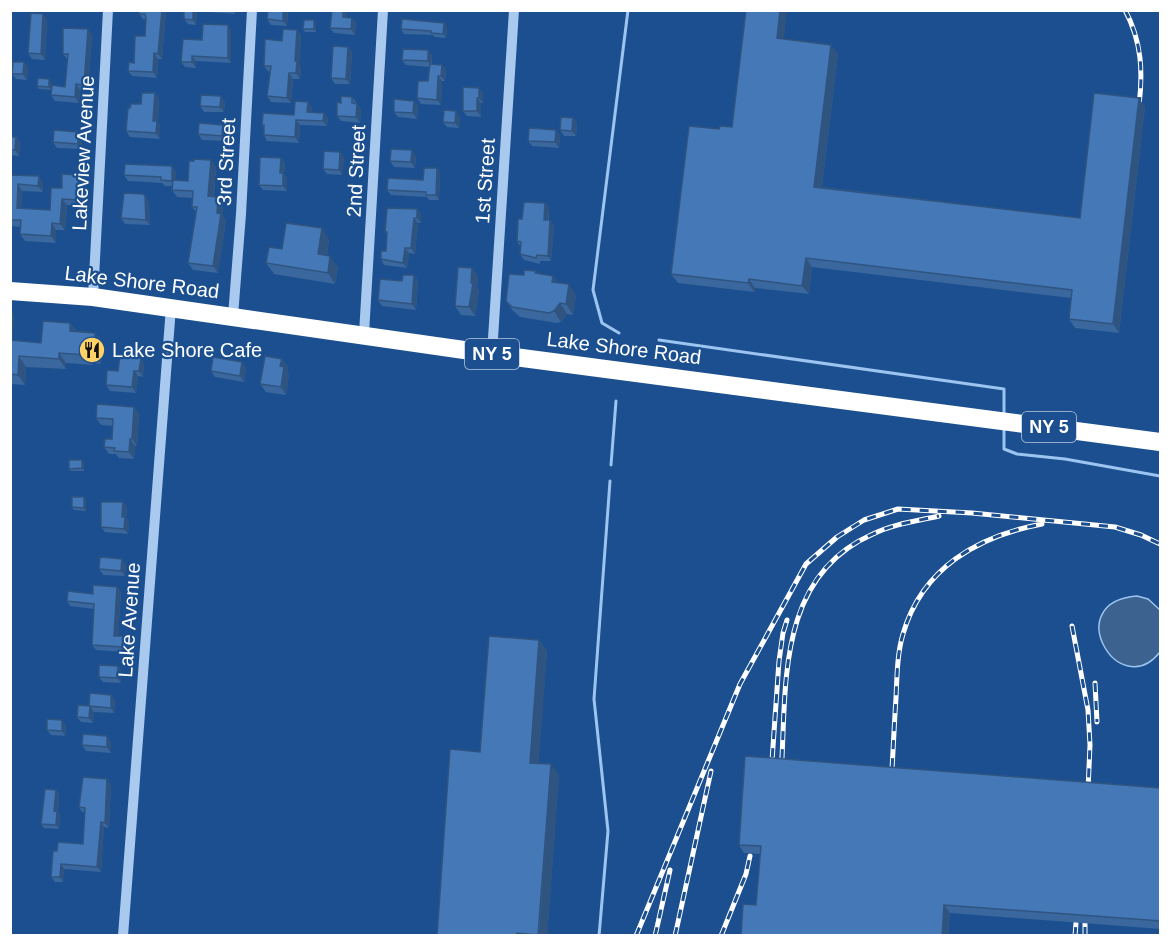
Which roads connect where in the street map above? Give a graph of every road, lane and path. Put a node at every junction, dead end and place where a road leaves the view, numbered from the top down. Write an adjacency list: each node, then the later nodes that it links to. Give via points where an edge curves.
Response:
1 (108, 10): 6 (street, Lakeview Avenue)
2 (252, 10): 8 (street, 3rd Street)
3 (383, 10): 9 (street, 2nd Street)
4 (514, 10): 10 (street, 1st Street)
5 (10, 291): 6 (highway, Lake Shore Road / NY 5)
6 (93, 297): 7 (highway, Lake Shore Road / NY 5)
7 (171, 307): 8 (highway, Lake Shore Road / NY 5); 12 (street, Lake Avenue)
8 (232, 316): 9 (highway, Lake Shore Road / NY 5)
9 (364, 334): 10 (highway, Lake Shore Road / NY 5)
10 (492, 354): 11 (highway, Lake Shore Road / NY 5)
11 (1161, 442)
12 (123, 936)

